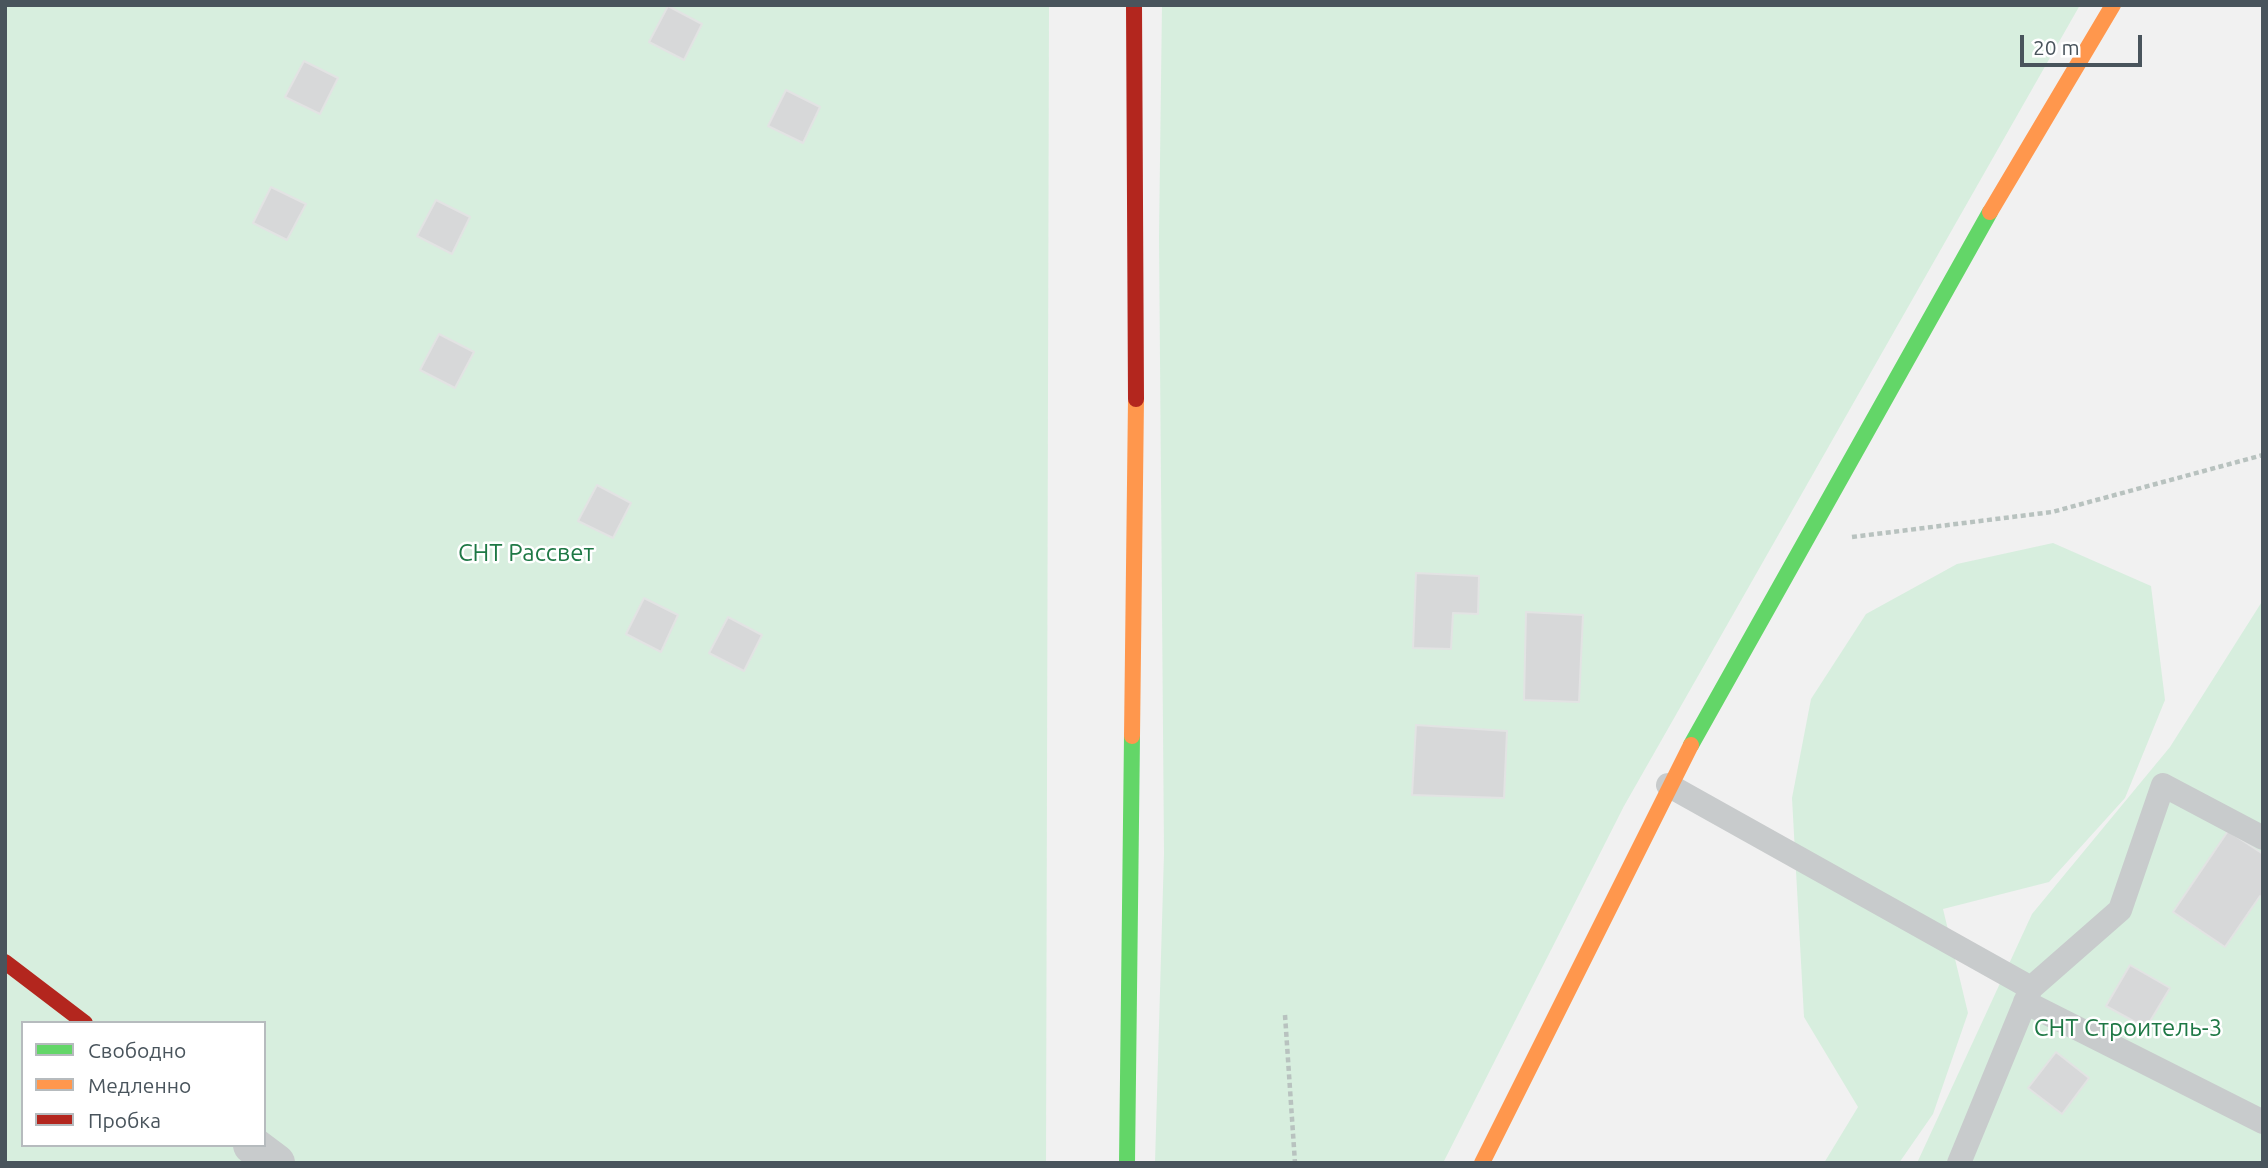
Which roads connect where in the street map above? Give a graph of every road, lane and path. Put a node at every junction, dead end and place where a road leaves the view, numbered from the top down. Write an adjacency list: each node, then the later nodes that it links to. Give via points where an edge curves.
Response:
1 (1134, 5): 14 (street, via 1136,421)
2 (2113, 5): 4 (street, via 1990,212)
3 (2263, 455): 4 (path, via 2052,512)
4 (1806, 543): 5 (street)
5 (1668, 785): 8 (lane); 16 (street)
6 (2263, 838): 8 (lane, via 2163,785 2120,910)
7 (5, 962): 10 (street)
8 (2028, 995): 11 (lane); 17 (lane)
9 (1285, 1015): 15 (path)
10 (82, 1021)
11 (2263, 1122)
12 (255, 1147): 13 (street)
13 (276, 1163)
14 (1127, 1163)
15 (1295, 1163)
16 (1482, 1163)
17 (1959, 1163)

